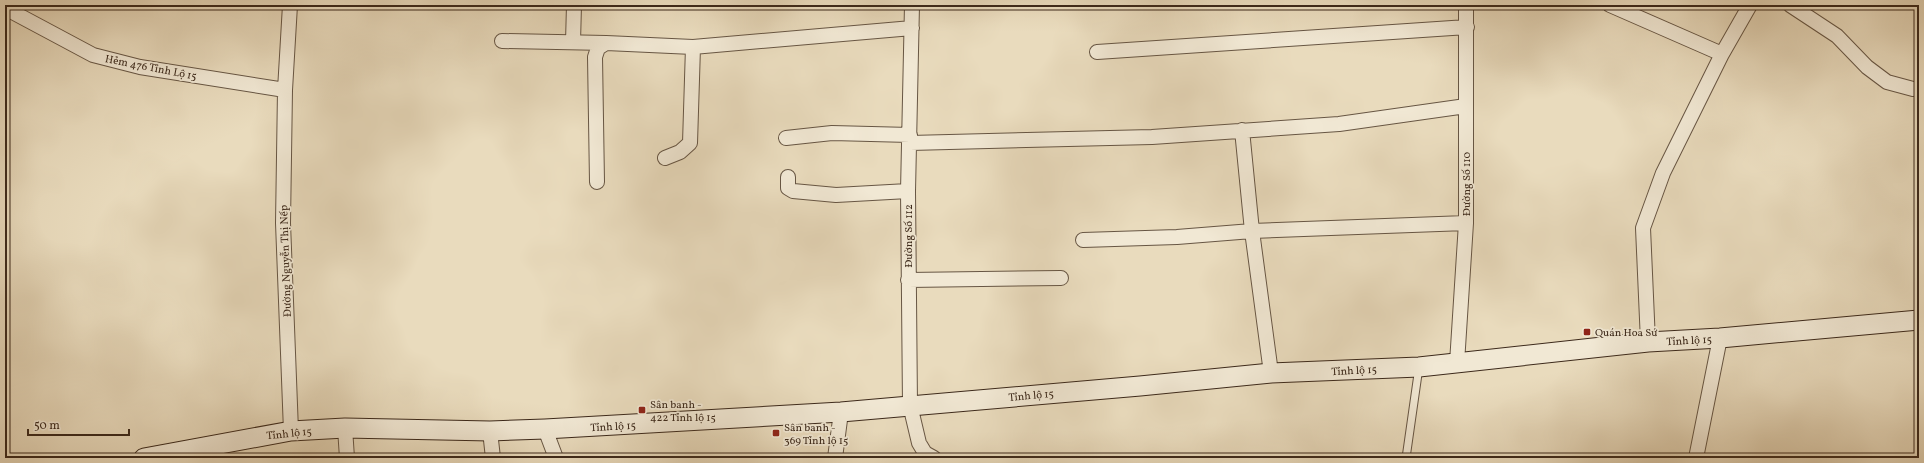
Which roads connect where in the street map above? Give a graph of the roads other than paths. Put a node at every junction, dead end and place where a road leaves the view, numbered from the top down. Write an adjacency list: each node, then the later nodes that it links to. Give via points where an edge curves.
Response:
1 (290, 5): 18 (street, Đường Nguyễn Thị Nếp)
2 (574, 5): 12 (street)
3 (912, 5): 10 (street, Đường Số 112)
4 (1466, 5): 9 (street, Đường Số 110)
5 (1610, 5): 16 (street)
6 (1750, 5): 16 (street)
7 (1790, 5): 17 (street, via 1837,36 1867,67 1887,82)
8 (5, 8): 18 (street, Hẻm 476 Tỉnh Lộ 15, via 93,55 140,67)
9 (1467, 27): 15 (street); 19 (street, Đường Số 110)
10 (912, 28): 14 (street); 22 (street, Đường Số 112)
11 (502, 41): 12 (street)
12 (573, 42): 13 (street)
13 (606, 43): 14 (street); 25 (street, via 598,48 595,57)
14 (693, 47): 23 (street, via 690,143 680,152)
15 (1098, 52)
16 (1722, 54): 34 (street, via 1663,173 1643,228)
17 (1913, 89)
18 (285, 90): 42 (street, Đường Nguyễn Thị Nếp, via 283,223)
19 (1466, 106): 20 (street, via 1338,124); 27 (street, Đường Số 110)
20 (1242, 130): 22 (street, via 1152,137); 28 (street)
21 (786, 138): 22 (street, via 832,133)
22 (910, 139): 26 (street, Đường Số 112)
23 (665, 158)
24 (788, 177): 26 (street, via 788,188 793,191 836,195)
25 (597, 182)
26 (908, 191): 31 (street, Đường Số 112)
27 (1466, 224): 28 (street); 35 (street, Đường Số 110)
28 (1252, 231): 29 (street, via 1177,237); 37 (street)
29 (1083, 240)
30 (1061, 278): 31 (street)
31 (908, 280): 38 (street, Đường Số 112)
32 (1919, 320): 33 (main road, Tỉnh lộ 15)
33 (1720, 338): 34 (main road, Tỉnh lộ 15); 52 (street)
34 (1648, 342): 35 (main road, Tỉnh lộ 15)
35 (1457, 363): 36 (main road, Tỉnh lộ 15)
36 (1419, 367): 37 (main road, Tỉnh lộ 15); 51 (lane)
37 (1271, 373): 38 (main road, Tỉnh lộ 15)
38 (910, 405): 39 (main road, Tỉnh lộ 15); 50 (street, Đường Số 112, via 919,443 925,453)
39 (841, 412): 41 (main road, Tỉnh lộ 15); 49 (street)
40 (345, 428): 42 (main road, Tỉnh lộ 15); 43 (main road, Tỉnh lộ 15); 46 (street)
41 (545, 429): 43 (main road, Tỉnh lộ 15); 48 (street)
42 (290, 431): 44 (main road, Tỉnh lộ 15)
43 (490, 431): 47 (street)
44 (197, 453): 45 (main road, Tỉnh lộ 15)
45 (144, 458)
46 (347, 458)
47 (493, 458)
48 (556, 458)
49 (835, 458)
50 (934, 458)
51 (1406, 458)
52 (1696, 458)

